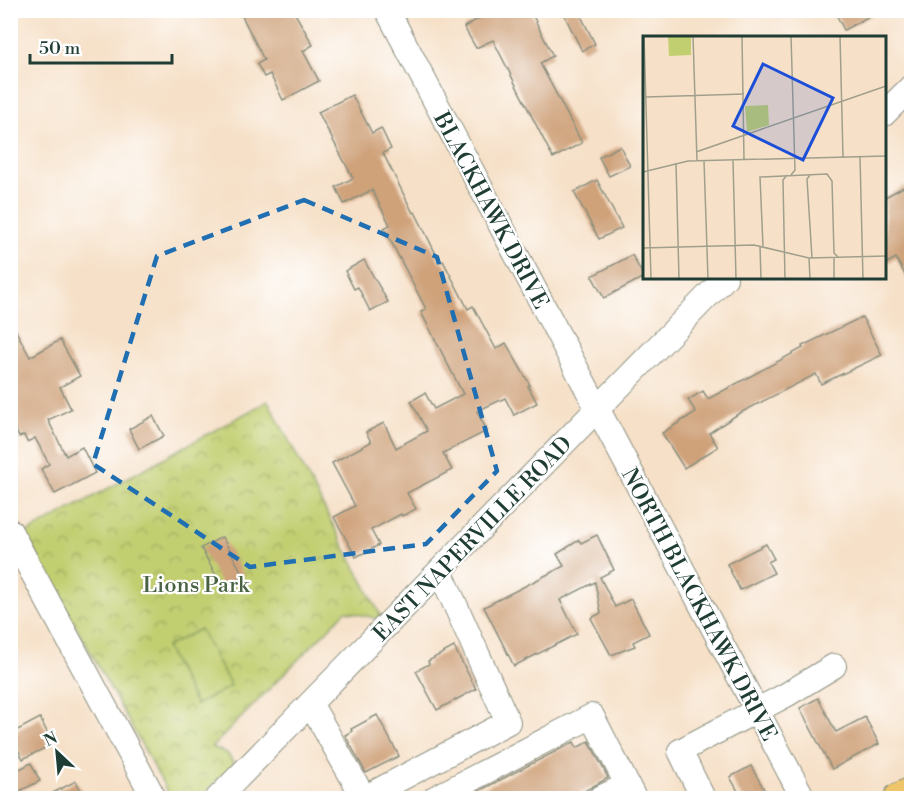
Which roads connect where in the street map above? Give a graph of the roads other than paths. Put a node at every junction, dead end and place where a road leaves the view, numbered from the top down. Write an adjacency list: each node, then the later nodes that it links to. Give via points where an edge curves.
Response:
1 (387, 10): 5 (street, BLACKHAWK DRIVE)
2 (912, 86): 3 (street)
3 (886, 113)
4 (725, 279): 5 (street, EAST NAPERVILLE ROAD)
5 (597, 409): 7 (street, EAST NAPERVILLE ROAD); 10 (street, NORTH BLACKHAWK DRIVE)
6 (10, 531): 13 (street)
7 (440, 571): 9 (street, EAST NAPERVILLE ROAD); 9 (street, via 508,722 364,798)
8 (834, 666): 10 (street)
9 (310, 705): 14 (street, EAST NAPERVILLE ROAD)
10 (756, 711): 17 (street, via 680,751); 18 (street, NORTH BLACKHAWK DRIVE)
11 (631, 792): 15 (street, via 592,716); 16 (street)
12 (912, 792): 19 (main road)
13 (154, 798)
14 (218, 798)
15 (435, 798)
16 (600, 798)
17 (703, 798)
18 (802, 798)
19 (899, 798)

